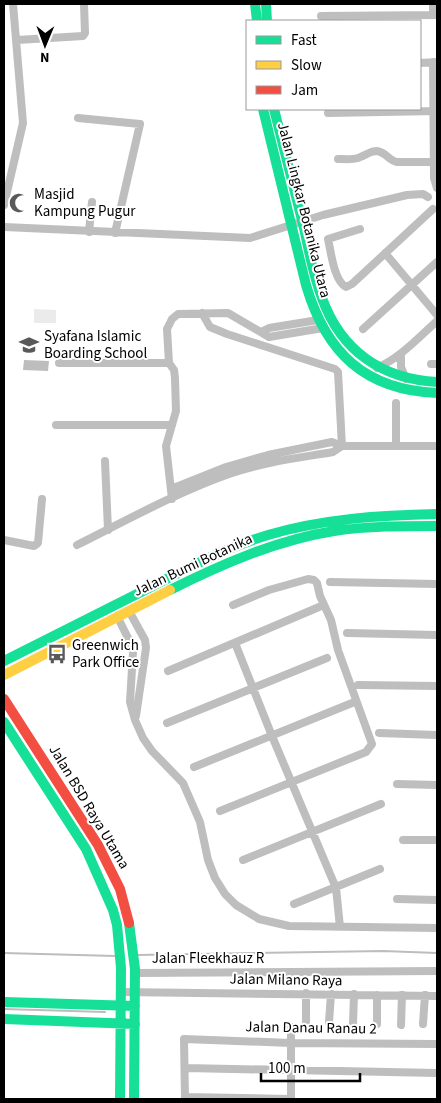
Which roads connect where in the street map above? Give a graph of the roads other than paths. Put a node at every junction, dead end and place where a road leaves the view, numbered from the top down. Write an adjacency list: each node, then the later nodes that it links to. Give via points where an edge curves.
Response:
1 (13, 4): 10 (street)
2 (84, 4): 10 (street, via 85,33 82,37)
3 (255, 4): 8 (main road)
4 (266, 4): 9 (main road)
5 (432, 4): 6 (street)
6 (435, 15): 7 (street)
7 (321, 16)
8 (256, 20)
9 (267, 20)
10 (17, 40): 23 (street, via 23,123)
11 (421, 62): 12 (street)
12 (435, 62): 15 (street)
13 (263, 110): 26 (main road, Jalan Lingkar Botanika Utara)
14 (274, 110): 25 (main road, Jalan Lingkar Botanika Utara)
15 (435, 111): 16 (street); 19 (street)
16 (328, 113)
17 (78, 118): 30 (street, via 140,124)
18 (338, 159): 19 (street, via 355,159 378,151 398,162)
19 (435, 162): 20 (street)
20 (437, 188)
21 (428, 197): 25 (street, via 423,194 407,195)
22 (92, 202): 29 (street)
23 (4, 205)
24 (433, 209): 31 (street)
25 (302, 221): 26 (street); 42 (main road, Jalan Lingkar Botanika Utara, via 329,316 342,338)
26 (290, 224): 30 (street, via 250,238); 37 (main road, Jalan Lingkar Botanika Utara, via 310,300)
27 (4, 227): 29 (street)
28 (360, 229): 31 (street, via 328,239 341,284 346,287 352,284)
29 (89, 232): 30 (street)
30 (115, 233)
31 (385, 253): 33 (street)
32 (437, 262): 33 (street)
33 (412, 285): 35 (street); 38 (street)
34 (202, 313): 37 (street, via 228,313 269,337); 41 (street, via 178,314 172,319 167,330); 49 (street, via 210,327 335,369 340,379)
35 (437, 315)
36 (437, 321): 39 (street)
37 (320, 324): 45 (main road, Jalan Lingkar Botanika Utara, via 346,358 380,383 413,393)
38 (363, 329)
39 (401, 354): 42 (street); 43 (street, via 401,367)
40 (59, 363): 41 (street)
41 (169, 363): 47 (street, via 175,378 176,411)
42 (378, 368): 43 (main road, Jalan Lingkar Botanika Utara)
43 (406, 379): 44 (main road, Jalan Lingkar Botanika Utara)
44 (437, 382)
45 (437, 393)
46 (396, 402): 50 (street)
47 (172, 425): 48 (street); 53 (street, via 166,446)
48 (56, 426)
49 (342, 446): 50 (street); 53 (street, via 332,442 268,455 226,467); 55 (street, via 333,452 270,462 228,474)
50 (396, 446): 51 (street)
51 (437, 446)
52 (105, 462): 58 (street)
53 (171, 489): 55 (street)
54 (42, 499): 59 (street, via 38,543 34,546)
55 (172, 499): 58 (street)
56 (437, 514): 60 (main road, Jalan Bumi Botanika, via 353,518 299,527)
57 (437, 526): 62 (main road, Jalan Bumi Botanika, via 336,531)
58 (108, 530): 61 (street)
59 (4, 540)
60 (248, 542): 62 (main road); 73 (main road, Jalan Bumi Botanika, via 192,566)
61 (77, 545)
62 (252, 553): 67 (main road, Jalan Bumi Botanika)
63 (330, 582): 64 (street)
64 (437, 584)
65 (234, 605): 88 (street, via 269,590 314,580 372,740 366,752)
66 (319, 607): 71 (street)
67 (129, 611): 68 (main road, Jalan Bumi Botanika); 81 (street, via 146,648)
68 (117, 616): 75 (main road, Jalan Bumi Botanika); 81 (street, via 133,652 130,702)
69 (347, 633): 70 (street)
70 (437, 634)
71 (235, 644): 74 (street); 78 (street)
72 (327, 658): 78 (street)
73 (4, 661)
74 (168, 671)
75 (4, 675)
76 (358, 685): 77 (street)
77 (437, 686)
78 (253, 688): 83 (street); 86 (street)
79 (4, 699): 104 (main road, Jalan BSD Raya Utama, via 108,863 125,904)
80 (352, 703): 86 (street)
81 (135, 720): 102 (street, via 152,751 183,783 200,822 208,860 225,894 251,916 269,923)
82 (4, 722): 106 (main road, Jalan BSD Raya Utama, via 86,850 102,881 113,910)
83 (167, 723)
84 (379, 733): 85 (street)
85 (437, 734)
86 (272, 736): 87 (street); 88 (street)
87 (194, 767)
88 (292, 782): 92 (street); 93 (street)
89 (397, 784): 90 (street)
90 (437, 785)
91 (381, 804): 93 (street)
92 (220, 811)
93 (312, 833): 96 (street); 98 (street)
94 (404, 840): 95 (street)
95 (437, 840)
96 (243, 860)
97 (380, 870): 98 (street)
98 (336, 888): 101 (street); 102 (street)
99 (397, 899): 100 (street)
100 (437, 900)
101 (294, 904)
102 (340, 927): 103 (street)
103 (437, 928)
104 (135, 971): 105 (street, Jalan Fleekhauz R); 107 (main road, Jalan BSD Raya Utama)
105 (437, 971)
106 (121, 992): 107 (street, Jalan Milano Raya); 116 (main road, Jalan BSD Raya Utama)
107 (134, 992): 108 (street, Jalan Milano Raya); 117 (main road, Jalan BSD Raya Utama)
108 (306, 993): 109 (street, Jalan Milano Raya); 122 (street)
109 (331, 994): 110 (street, Jalan Milano Raya); 119 (street)
110 (354, 994): 111 (street, Jalan Milano Raya); 123 (street)
111 (377, 995): 112 (street, Jalan Milano Raya); 124 (street)
112 (402, 995): 113 (street, Jalan Milano Raya); 126 (street)
113 (425, 995): 114 (street, Jalan Milano Raya); 125 (street)
114 (437, 996)
115 (4, 1002): 116 (main road)
116 (121, 1005): 117 (main road); 120 (main road, Jalan BSD Raya Utama)
117 (135, 1006): 121 (main road, Jalan BSD Raya Utama)
118 (4, 1019): 120 (main road)
119 (329, 1022)
120 (121, 1023): 121 (main road); 134 (main road, Jalan BSD Raya Utama)
121 (135, 1024): 135 (main road, Jalan BSD Raya Utama)
122 (306, 1024)
123 (354, 1024)
124 (377, 1024)
125 (423, 1024)
126 (400, 1025)
127 (291, 1028): 128 (street)
128 (291, 1043): 129 (street, Jalan Danau Ranau 2); 130 (street, Jalan Danau Ranau 2, via 184,1039); 131 (street)
129 (437, 1044)
130 (185, 1068): 131 (street); 133 (street)
131 (291, 1071): 132 (street); 136 (street)
132 (437, 1073)
133 (185, 1098): 136 (street)
134 (120, 1099)
135 (134, 1099)
136 (290, 1099)

